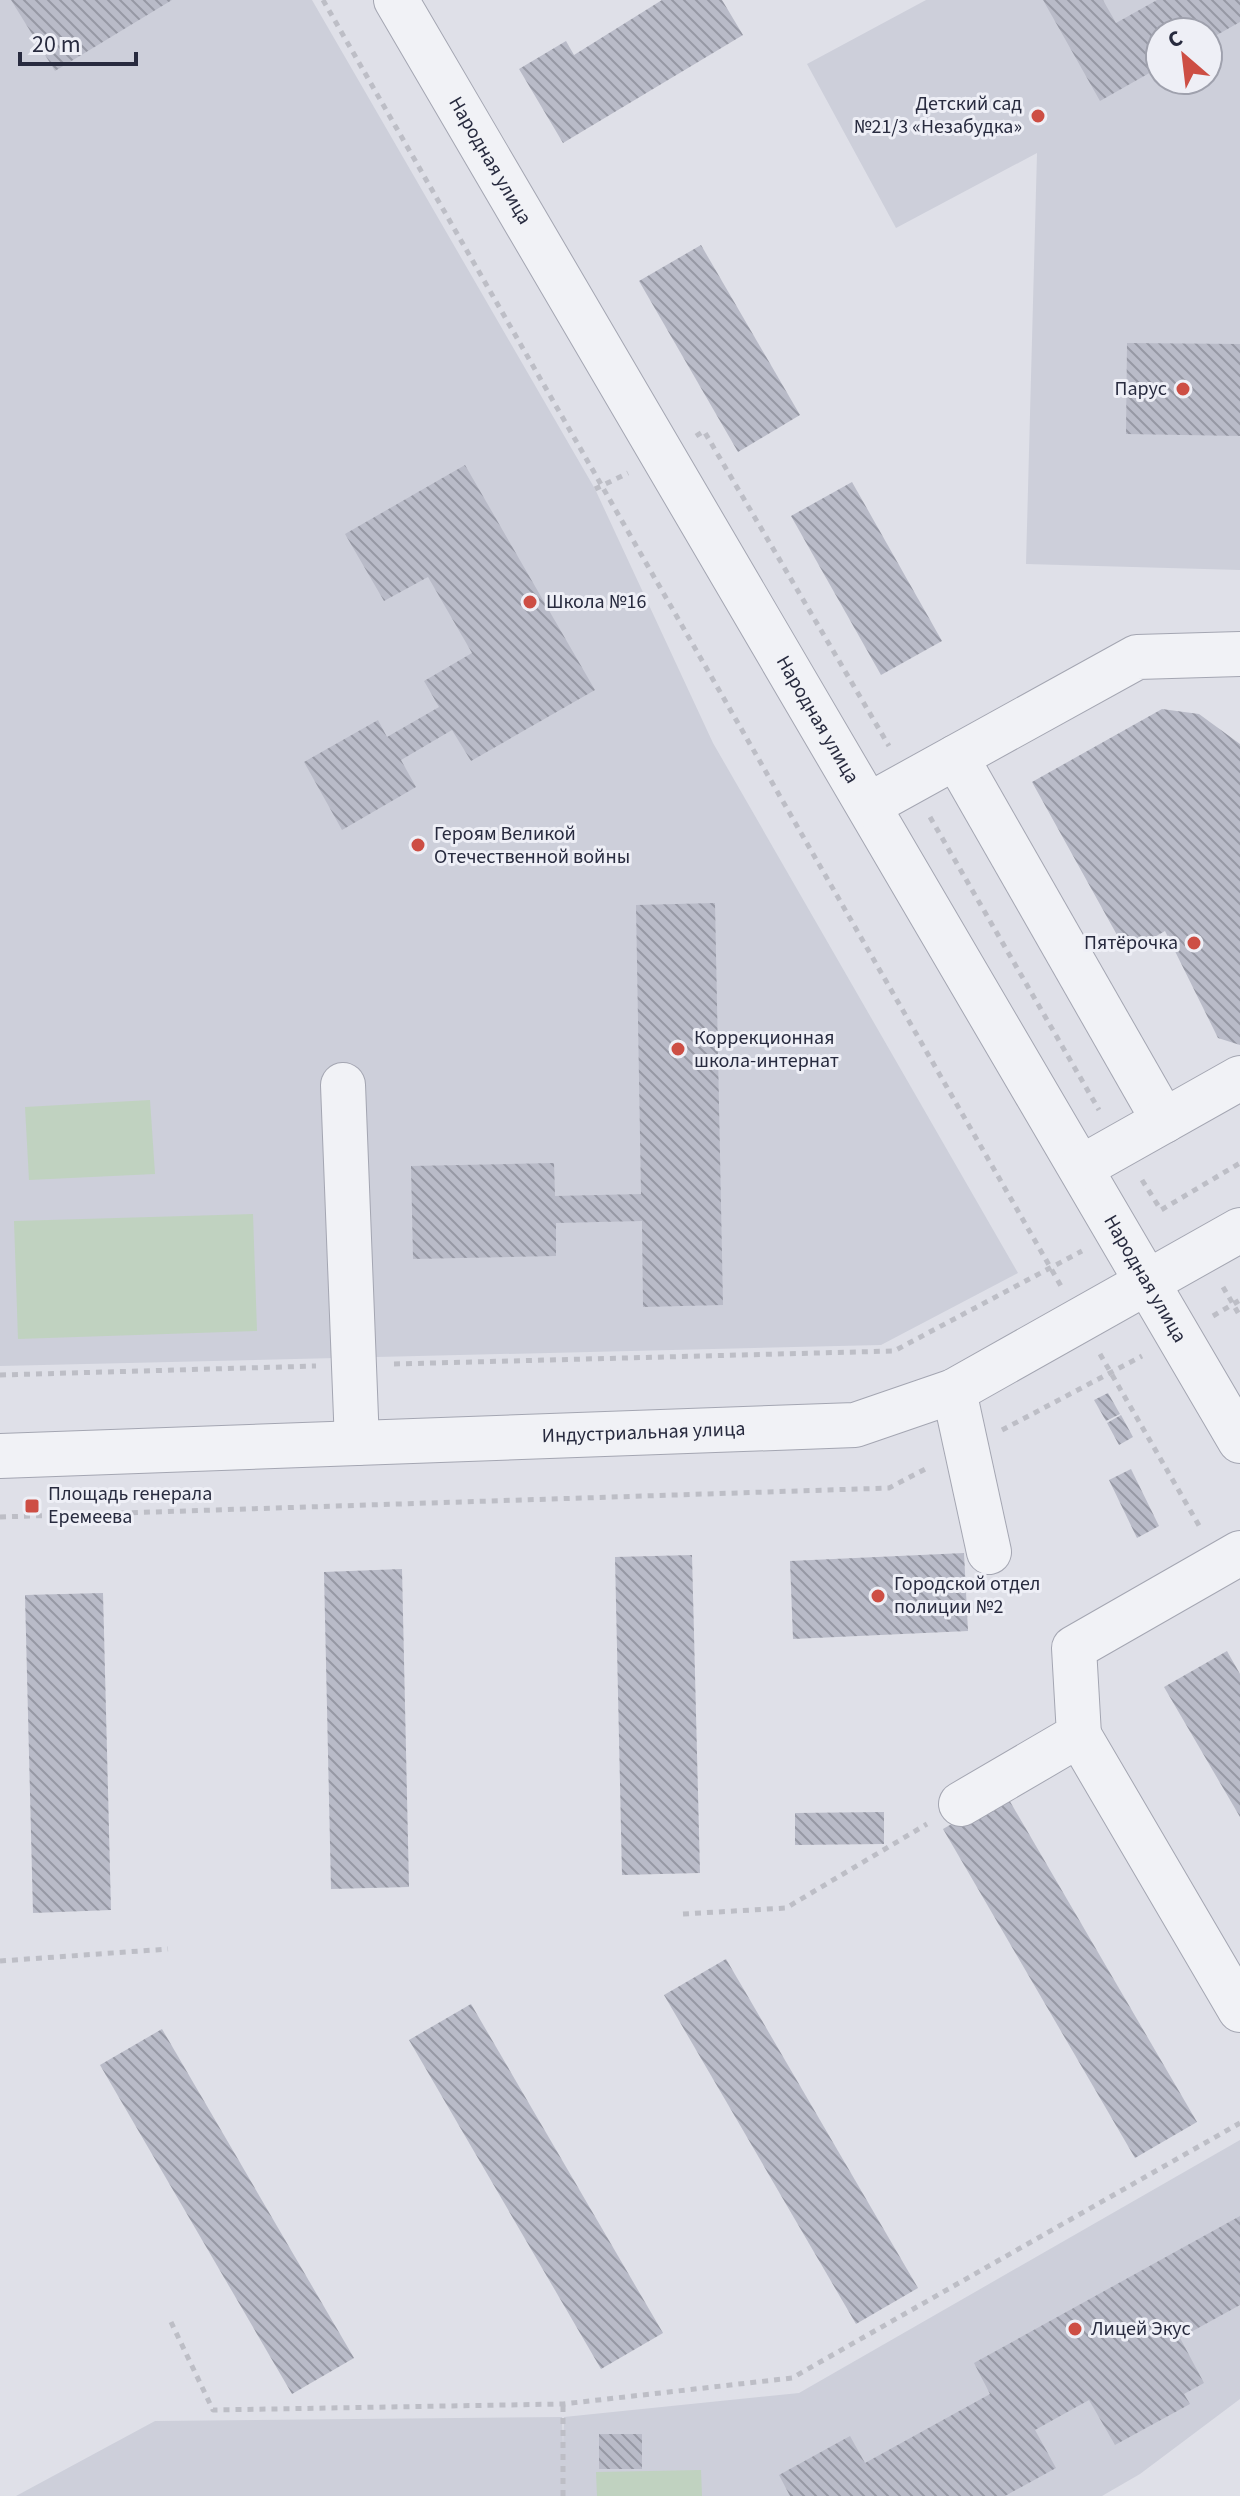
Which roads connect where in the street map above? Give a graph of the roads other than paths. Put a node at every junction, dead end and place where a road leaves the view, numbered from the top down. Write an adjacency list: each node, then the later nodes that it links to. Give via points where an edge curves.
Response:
1 (396, 0): 4 (street, Народная улица)
2 (1240, 654): 3 (street, via 1137,657)
3 (956, 757): 4 (street); 7 (street)
4 (869, 805): 8 (street, Народная улица)
5 (1240, 1078): 7 (street)
6 (343, 1085): 13 (street)
7 (1164, 1121): 8 (street)
8 (1082, 1167): 10 (street, Народная улица)
9 (1240, 1230): 10 (street, Индустриальная улица)
10 (1148, 1282): 11 (street, Индустриальная улица); 12 (street, Народная улица)
11 (954, 1391): 13 (street, Индустриальная улица, via 855,1425); 15 (street)
12 (1240, 1441)
13 (357, 1443): 14 (street, Индустриальная улица)
14 (0, 1456)
15 (989, 1552)
16 (1230, 1559): 17 (street, via 1074,1648)
17 (1079, 1735): 18 (street); 19 (street)
18 (961, 1804)
19 (1240, 2010)

